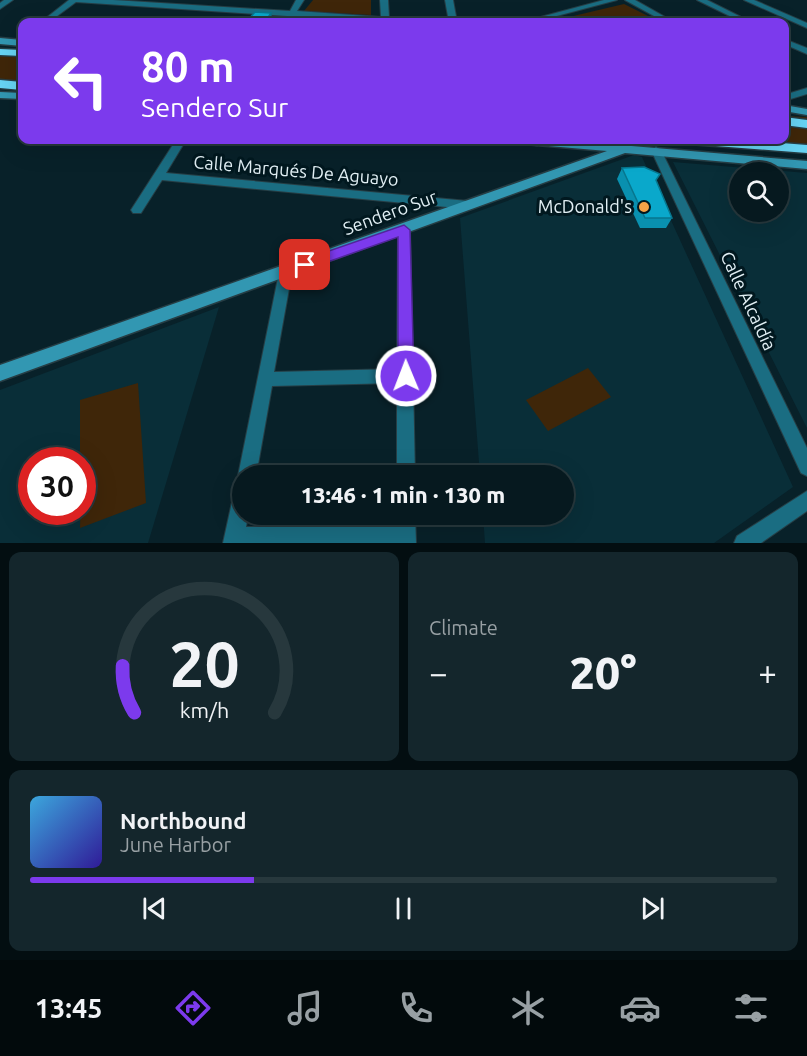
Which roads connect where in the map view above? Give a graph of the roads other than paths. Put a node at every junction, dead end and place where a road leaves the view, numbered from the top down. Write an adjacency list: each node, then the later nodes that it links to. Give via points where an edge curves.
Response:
1 (9, 0): 13 (street)
2 (75, 0): 14 (street); 15 (street)
3 (300, 0): 14 (street)
4 (384, 0): 18 (street)
5 (459, 0): 11 (street)
6 (613, 0): 20 (street)
7 (629, 0): 21 (street)
8 (701, 0): 22 (street)
9 (748, 0): 12 (street)
10 (774, 0): 12 (street)
11 (449, 1): 19 (street)
12 (758, 4): 23 (street)
13 (0, 7)
14 (291, 14): 16 (street); 17 (street)
15 (50, 18)
16 (288, 18)
17 (345, 18)
18 (385, 18)
19 (452, 18)
20 (542, 18)
21 (663, 18)
22 (739, 18)
23 (807, 26)
24 (0, 41): 26 (street)
25 (789, 43): 29 (street)
26 (18, 44)
27 (18, 46): 30 (highway)
28 (789, 48): 29 (street)
29 (805, 50)
30 (0, 52)
31 (0, 84): 32 (highway)
32 (18, 86)
33 (807, 91): 36 (street)
34 (0, 94): 35 (street)
35 (18, 96)
36 (789, 96)
37 (789, 109): 38 (street)
38 (807, 112)
39 (789, 122): 40 (highway)
40 (807, 124)
41 (178, 144): 48 (street)
42 (572, 144): 44 (street)
43 (742, 144): 45 (highway)
44 (624, 149): 46 (street); 49 (street, Sendero Sur)
45 (807, 149)
46 (656, 150): 47 (street); 58 (street, Calle Alcaldía)
47 (807, 165)
48 (158, 176): 49 (street, Calle Marqués De Aguayo); 50 (street)
49 (468, 205): 51 (street, Sendero Sur)
50 (137, 210)
51 (404, 230): 52 (street, Sendero Sur); 54 (street)
52 (285, 272): 53 (street, Sendero Sur); 55 (street)
53 (0, 373)
54 (406, 376): 55 (street); 57 (street)
55 (266, 379): 56 (street)
56 (248, 465)
57 (406, 465)
58 (807, 467)
59 (807, 500): 63 (street)
60 (237, 525): 61 (street)
61 (234, 540): 62 (street)
62 (406, 540)
63 (744, 543)

